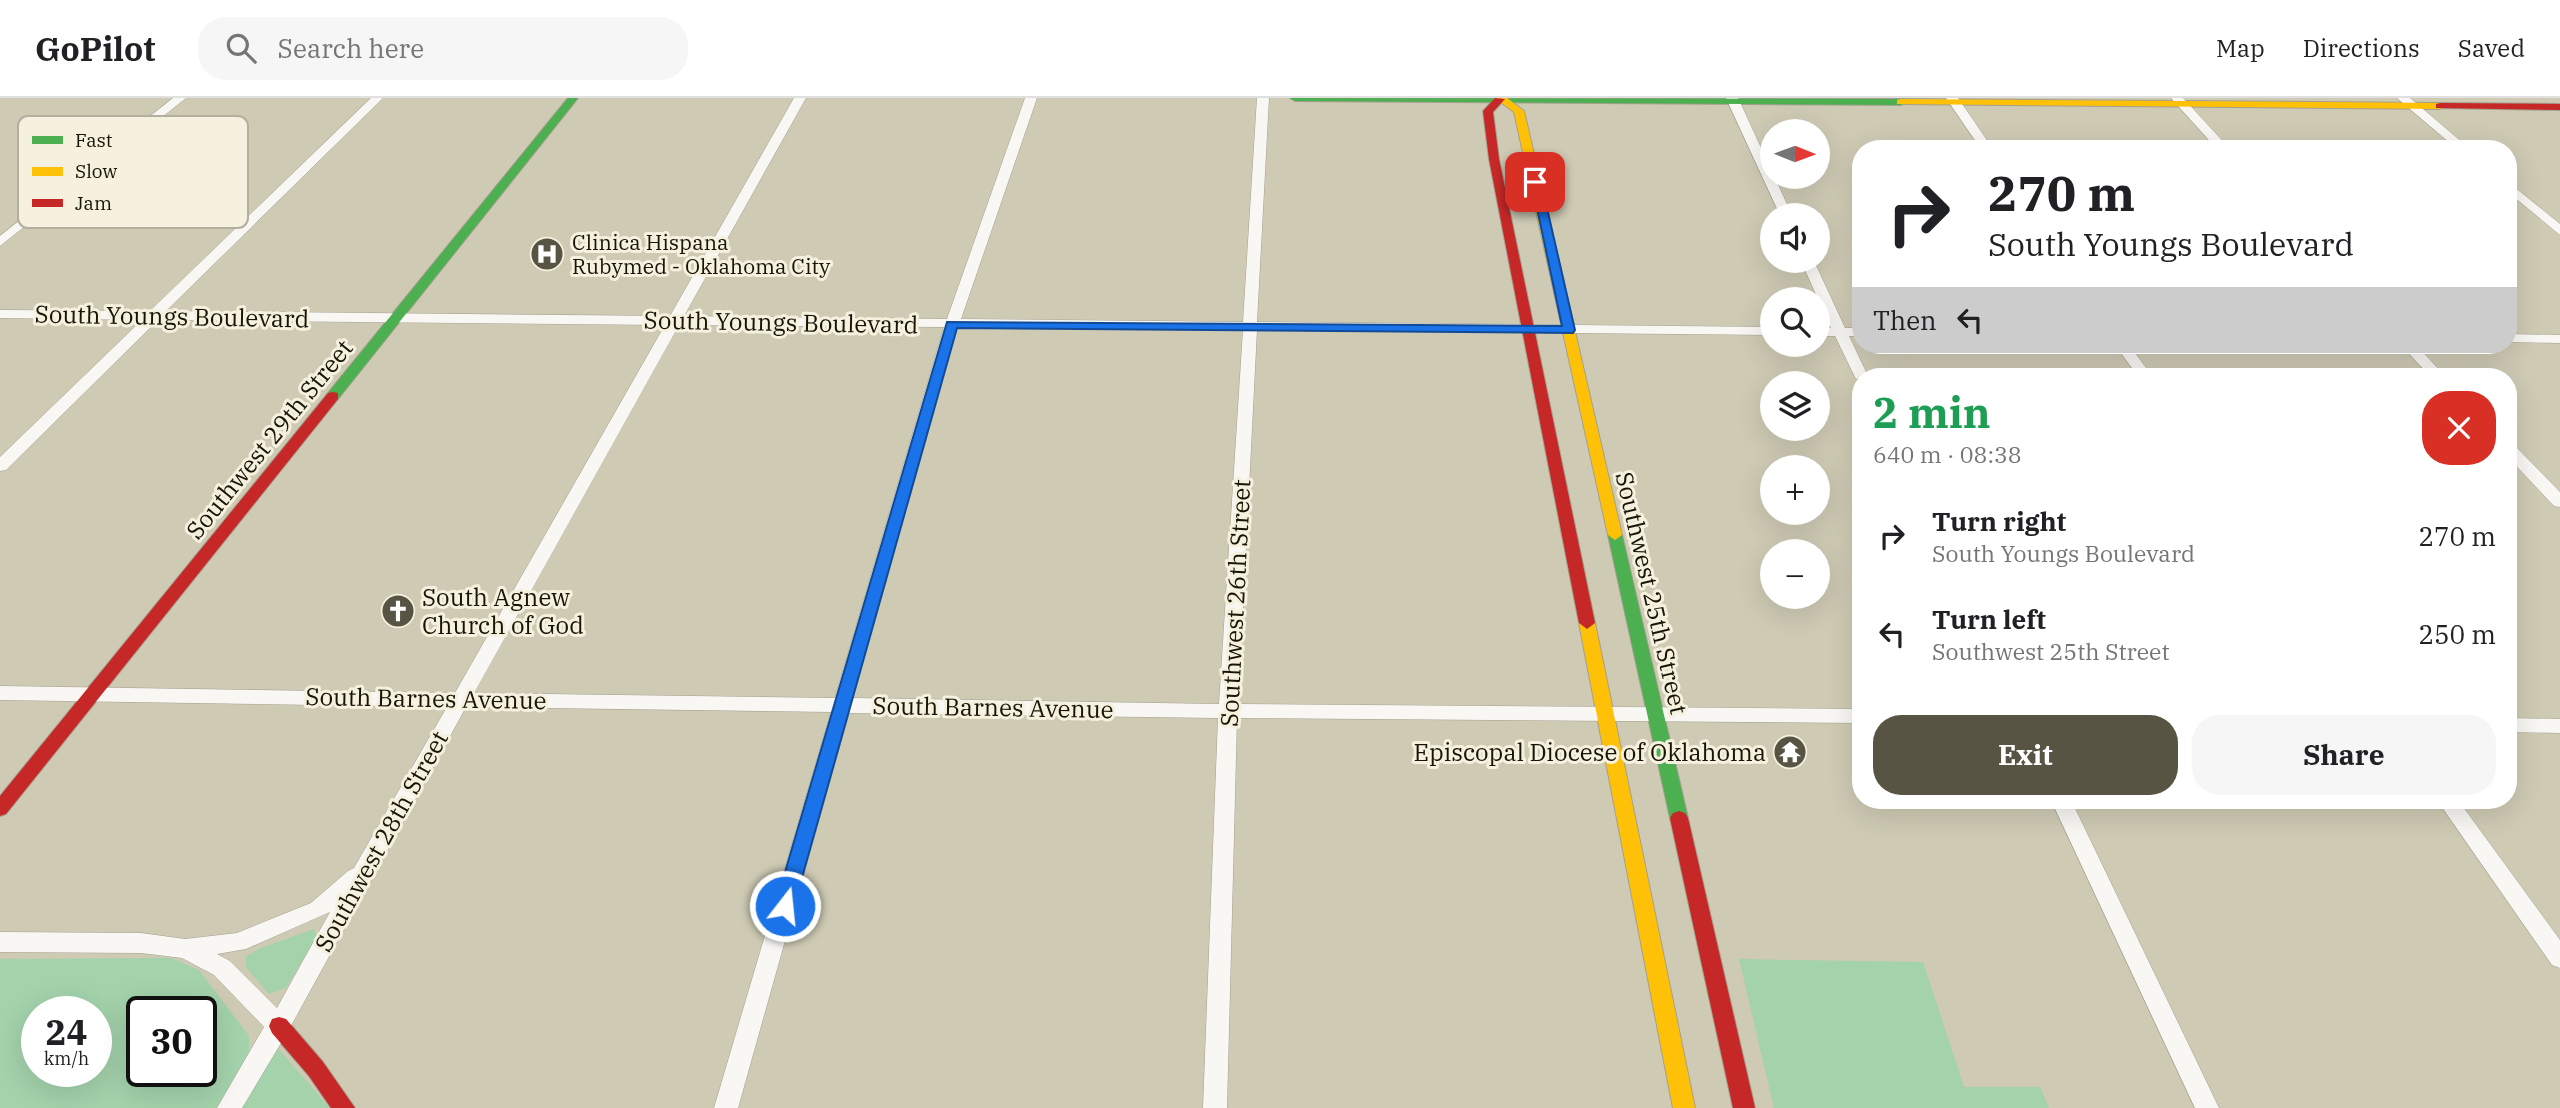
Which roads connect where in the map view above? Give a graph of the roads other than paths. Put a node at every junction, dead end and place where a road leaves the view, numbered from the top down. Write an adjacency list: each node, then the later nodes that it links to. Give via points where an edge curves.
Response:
1 (180, 98): 14 (street)
2 (377, 98): 20 (street)
3 (573, 98): 28 (main road, Southwest 29th Street)
4 (800, 98): 29 (street, Southwest 28th Street)
5 (1031, 98): 30 (street)
6 (1263, 98): 31 (street, Southwest 26th Street)
7 (1295, 98): 8 (main road)
8 (1500, 99): 9 (main road); 32 (main road, via 1488,111 1494,159); 33 (main road, Southwest 25th Street, via 1519,111)
9 (1732, 100): 10 (main road); 19 (street)
10 (1953, 100): 11 (main road); 15 (street)
11 (2180, 101): 12 (main road); 16 (street)
12 (2409, 102): 13 (main road); 17 (street)
13 (2560, 107)
14 (158, 116)
15 (1981, 140)
16 (2216, 140)
17 (2453, 140)
18 (2517, 194): 23 (street)
19 (1780, 203)
20 (248, 223)
21 (18, 228): 24 (street)
22 (243, 228): 27 (street)
23 (2560, 231)
24 (0, 242)
25 (1813, 273): 36 (street)
26 (0, 314): 27 (street, South Youngs Boulevard)
27 (152, 316): 28 (street, South Youngs Boulevard); 44 (street)
28 (396, 318): 29 (street, South Youngs Boulevard); 47 (main road, Southwest 29th Street)
29 (675, 320): 30 (street, South Youngs Boulevard); 48 (street, Southwest 28th Street)
30 (952, 324): 31 (street, South Youngs Boulevard); 49 (street)
31 (1250, 326): 32 (street, South Youngs Boulevard); 50 (street, Southwest 26th Street)
32 (1529, 330): 33 (street, South Youngs Boulevard); 51 (main road)
33 (1569, 330): 34 (street, South Youngs Boulevard); 52 (main road, Southwest 25th Street)
34 (1760, 331)
35 (1830, 332): 36 (street)
36 (1840, 332): 37 (street); 41 (street)
37 (1852, 332)
38 (2517, 338): 39 (street)
39 (2560, 339)
40 (2417, 354): 42 (street)
41 (1857, 368)
42 (2430, 368)
43 (2517, 457): 45 (street)
44 (0, 466)
45 (2560, 502)
46 (0, 693): 47 (street, South Barnes Avenue)
47 (93, 693): 48 (street, South Barnes Avenue); 56 (main road, Southwest 29th Street)
48 (461, 699): 49 (street, South Barnes Avenue); 59 (street, Southwest 28th Street)
49 (843, 704): 50 (street, South Barnes Avenue); 66 (street)
50 (1228, 712): 51 (street, South Barnes Avenue); 67 (street, Southwest 26th Street)
51 (1606, 713): 52 (street, South Barnes Avenue); 68 (main road)
52 (1657, 713): 53 (street, South Barnes Avenue); 69 (main road, Southwest 25th Street)
53 (1852, 716)
54 (2517, 725): 55 (street)
55 (2560, 726)
56 (0, 809)
57 (2065, 809): 70 (street)
58 (2452, 809): 62 (street)
59 (366, 867): 61 (street, via 320,909 238,942); 63 (street, Southwest 28th Street)
60 (0, 942): 61 (street, via 141,943)
61 (185, 949): 63 (street, via 222,968)
62 (2560, 958)
63 (279, 1026): 64 (street, Southwest 28th Street); 65 (main road)
64 (229, 1108)
65 (344, 1108)
66 (726, 1108)
67 (1215, 1108)
68 (1684, 1108)
69 (1744, 1108)
70 (2207, 1108)

